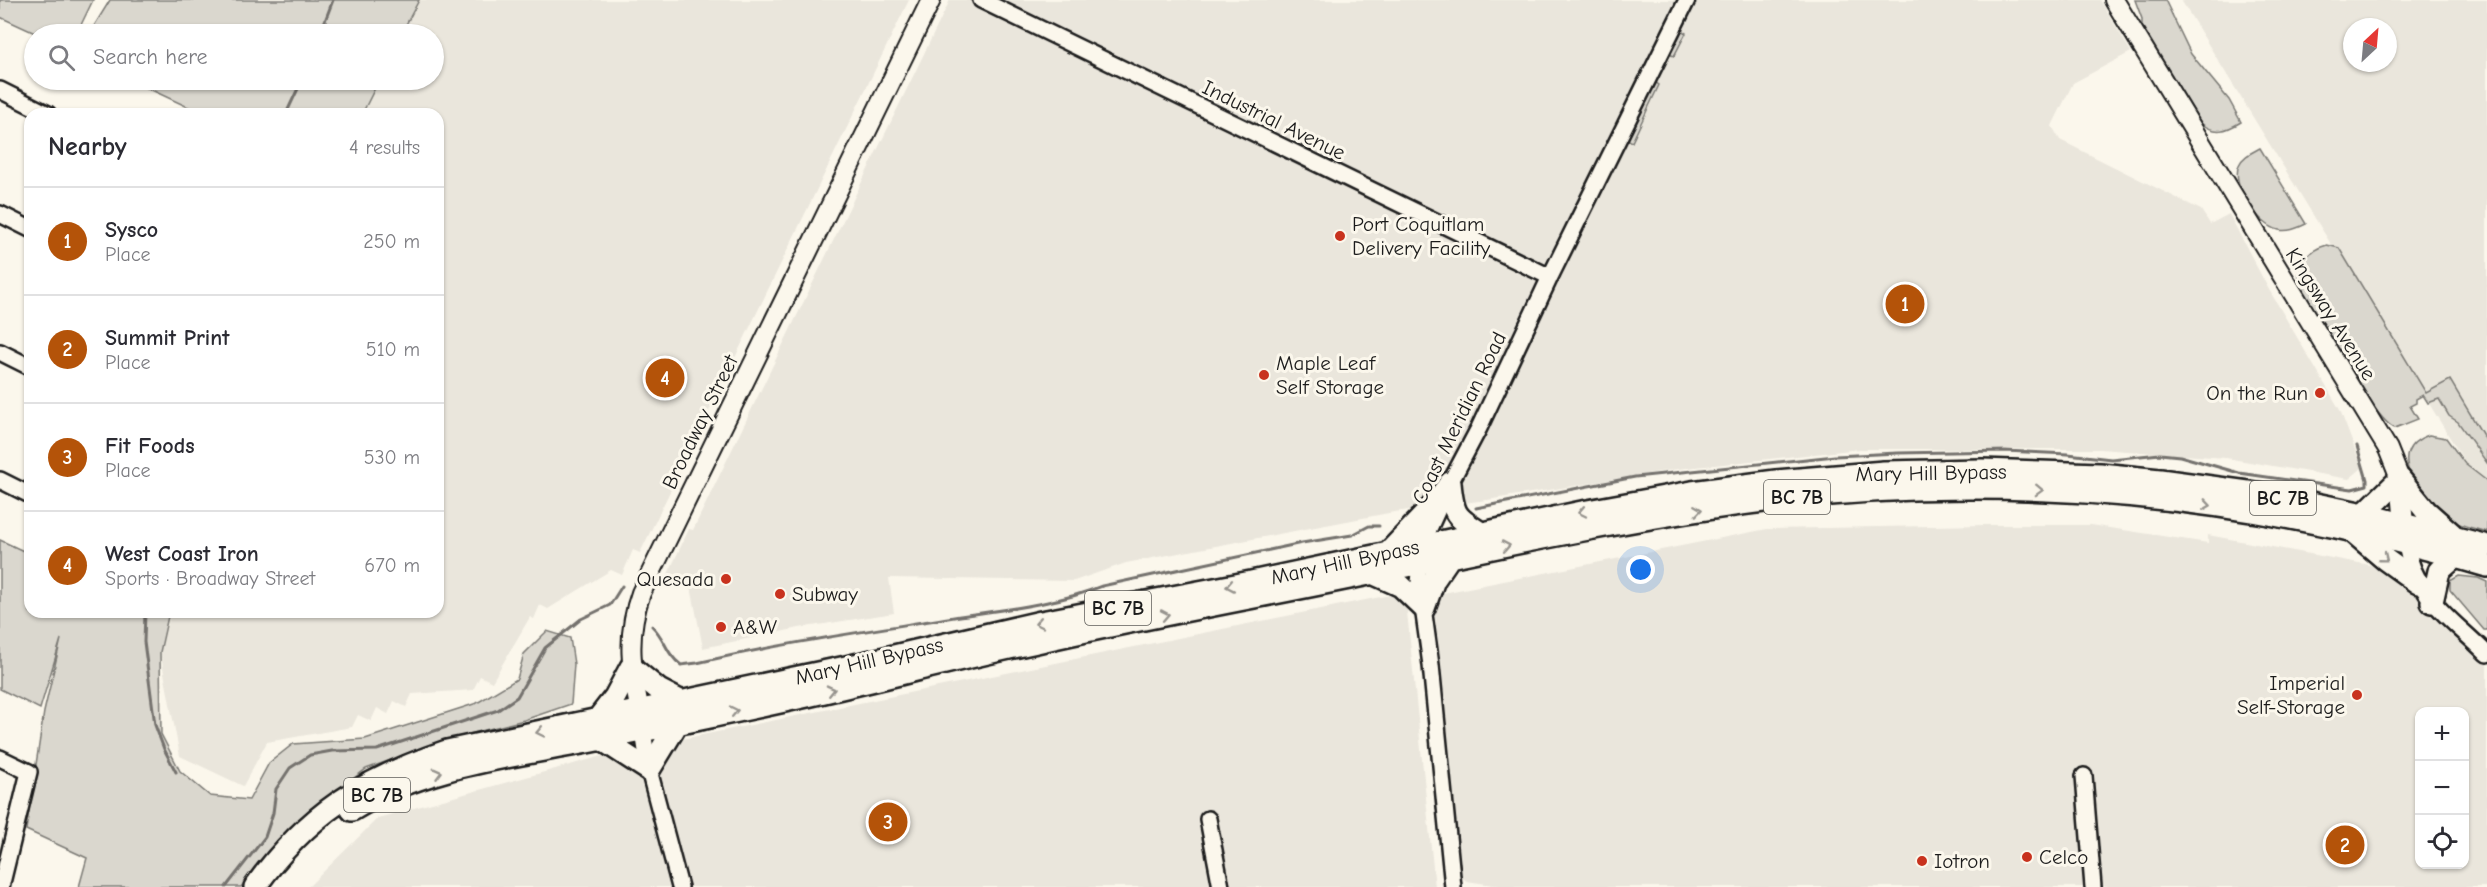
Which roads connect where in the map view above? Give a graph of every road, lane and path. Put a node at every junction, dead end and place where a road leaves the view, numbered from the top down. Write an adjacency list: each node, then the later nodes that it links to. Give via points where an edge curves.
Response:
1 (932, 0): 31 (main road, Broadway Street, via 641,593 630,638)
2 (981, 0): 9 (street, Industrial Avenue)
3 (1687, 0): 9 (street, Coast Meridian Road)
4 (2114, 0): 12 (main road, Kingsway Avenue, via 2388,449)
5 (0, 90): 6 (street)
6 (36, 108)
7 (0, 214): 8 (street)
8 (24, 226)
9 (1550, 277): 14 (street, Coast Meridian Road)
10 (0, 352): 11 (street)
11 (24, 364)
12 (2400, 479): 16 (highway); 18 (main road, Kingsway Avenue); 20 (highway)
13 (0, 480): 15 (street)
14 (1450, 483): 19 (highway, via 1452,507 1458,519); 22 (highway); 23 (street, Coast Meridian Road)
15 (24, 492)
16 (2364, 514): 18 (highway, Mary Hill Bypass / BC 7B); 19 (highway, Mary Hill Bypass / BC 7B, one-way to 19, via 2277,496 2100,474 1884,472 1692,492)
17 (2352, 531): 18 (highway, Mary Hill Bypass / BC 7B); 24 (highway, Mary Hill Bypass / BC 7B, one-way to 17, via 1686,512 1777,499 1885,491 2099,493 2204,505); 27 (highway, one-way to 27)
18 (2404, 532): 20 (highway, Mary Hill Bypass / BC 7B); 27 (street, Kingsway Avenue)
19 (1481, 533): 23 (highway, Mary Hill Bypass / BC 7B)
20 (2455, 546): 21 (highway, Mary Hill Bypass / BC 7B); 25 (highway, Mary Hill Bypass / BC 7B); 28 (highway, via 2439,571)
21 (2487, 546)
22 (1390, 551): 23 (highway, Mary Hill Bypass / BC 7B); 32 (highway, Mary Hill Bypass / BC 7B, one-way to 32, via 1041,622)
23 (1420, 554): 24 (highway, Mary Hill Bypass / BC 7B); 26 (highway, Mary Hill Bypass / BC 7B); 29 (street)
24 (1449, 558): 29 (highway, via 1434,580)
25 (2487, 567)
26 (1372, 573): 29 (highway, via 1401,586); 34 (highway, Mary Hill Bypass / BC 7B, one-way to 26, via 1044,640)
27 (2418, 583): 28 (street, Kingsway Avenue)
28 (2432, 602): 30 (street, Kingsway Avenue)
29 (1424, 608): 45 (street)
30 (2487, 654)
31 (631, 667): 32 (highway, via 659,690); 33 (main road, Broadway Street); 35 (highway)
32 (682, 702): 33 (highway, Mary Hill Bypass / BC 7B)
33 (641, 721): 34 (highway, Mary Hill Bypass / BC 7B); 35 (highway, Mary Hill Bypass / BC 7B); 37 (street, Broadway Street)
34 (677, 724): 37 (highway)
35 (599, 729): 37 (highway); 41 (highway, Mary Hill Bypass / BC 7B, one-way to 41, via 447,751 395,769 321,815 283,850); 42 (highway, Mary Hill Bypass / BC 7B, one-way to 35, via 292,861 328,828 381,793 431,774)
36 (0, 758): 40 (street, via 29,772)
37 (649, 770): 43 (street, Broadway Street)
38 (2084, 776): 46 (street)
39 (1208, 819): 44 (street)
40 (1, 887)
41 (255, 887)
42 (272, 887)
43 (680, 887)
44 (1221, 887)
45 (1453, 887)
46 (2093, 887)

